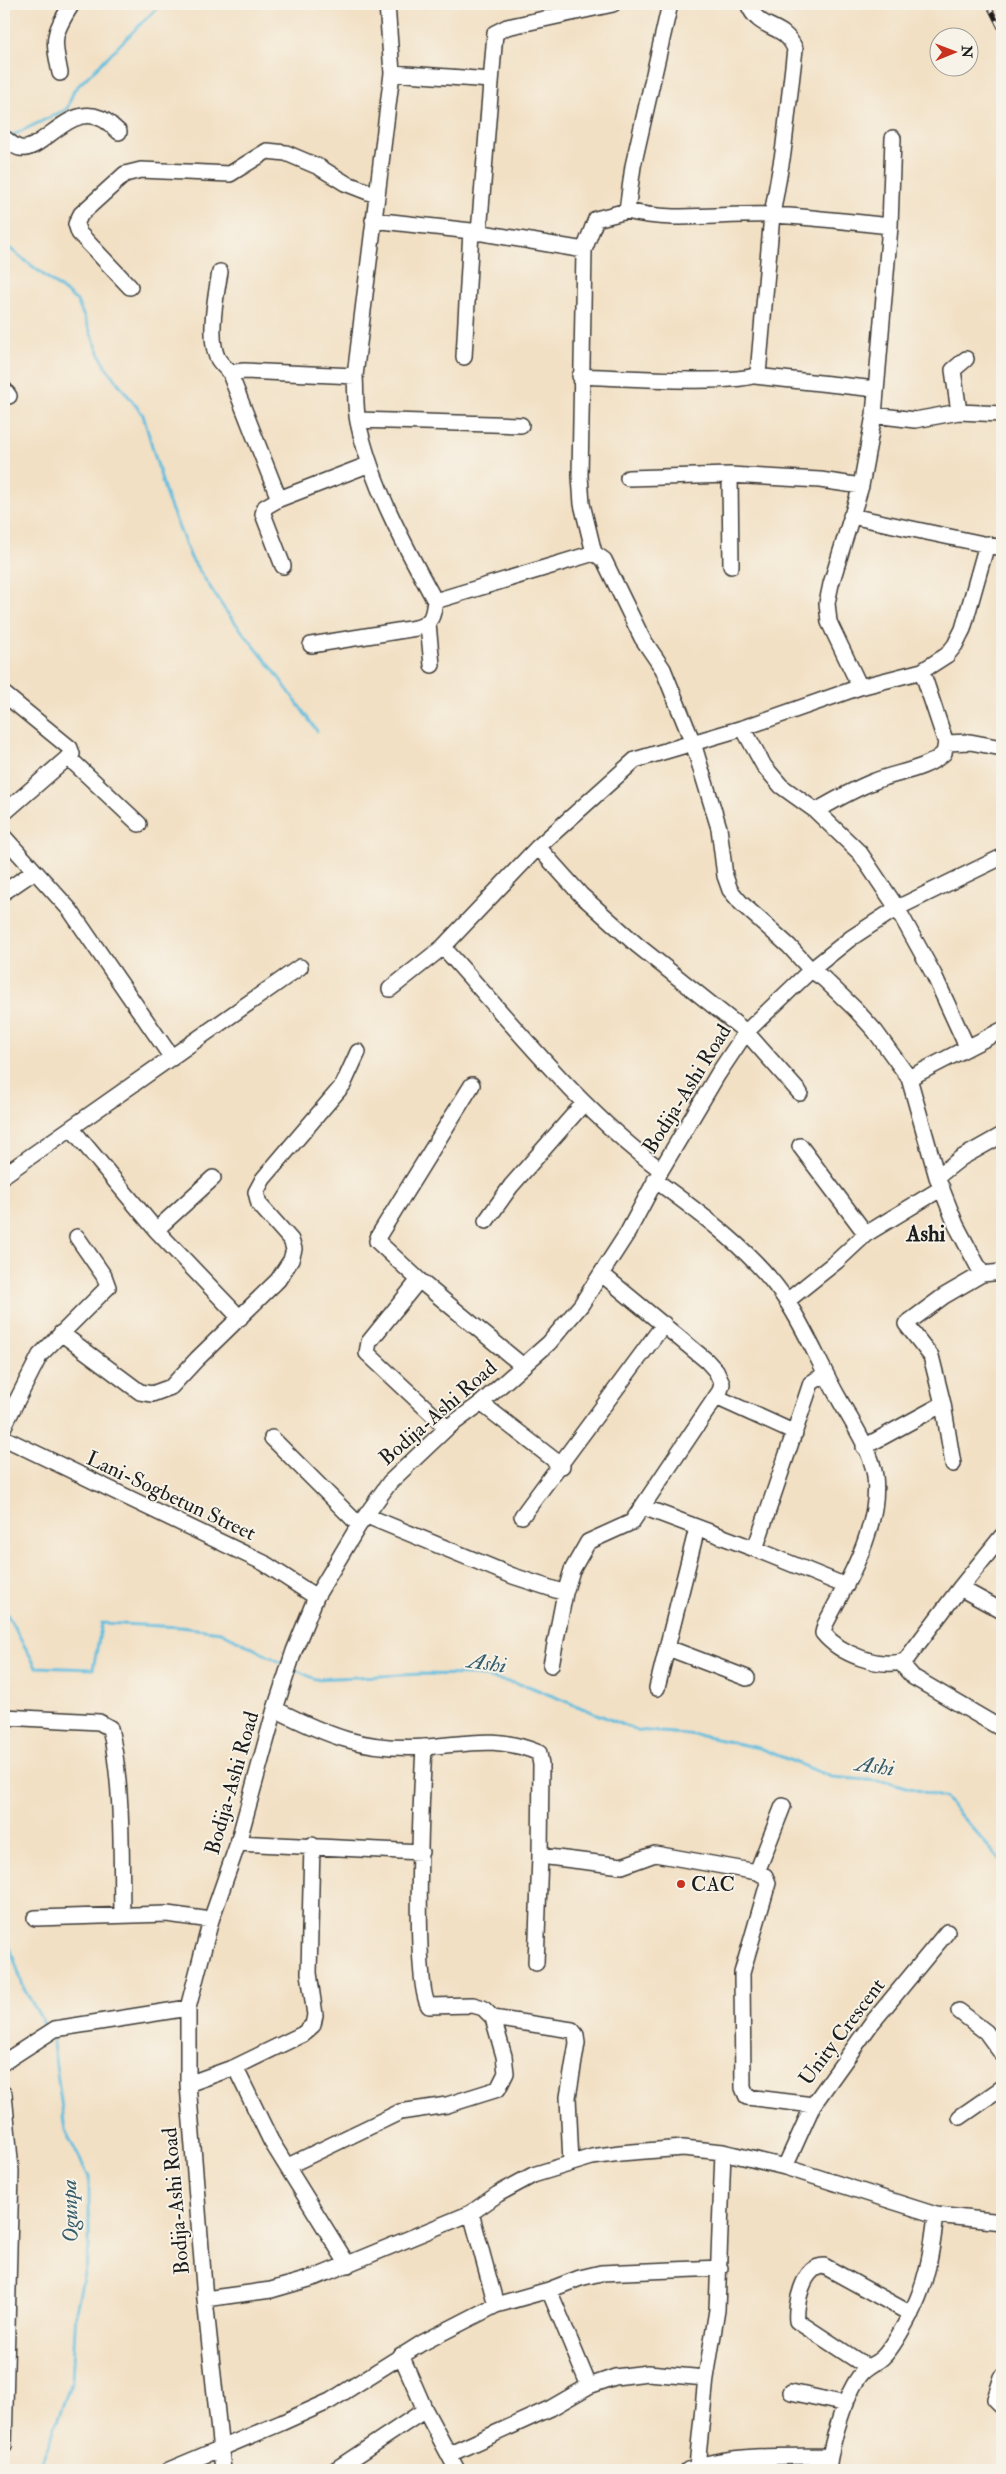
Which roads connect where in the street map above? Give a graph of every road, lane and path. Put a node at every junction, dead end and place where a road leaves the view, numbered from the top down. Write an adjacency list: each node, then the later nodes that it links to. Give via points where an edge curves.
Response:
1 (72, 4): 7 (street, via 57,29 54,41)
2 (387, 4): 6 (street)
3 (613, 4): 8 (street, via 506,27 495,33)
4 (670, 4): 13 (street, via 633,166)
5 (748, 4): 14 (street, via 752,15 790,38 795,49)
6 (392, 72): 8 (street); 12 (street)
7 (60, 73)
8 (491, 80): 17 (street)
9 (119, 132): 11 (street, via 101,118 84,116 63,124 26,148 18,148)
10 (893, 138): 16 (street)
11 (8, 141)
12 (376, 195): 15 (street); 20 (street, via 345,183 319,167 286,154 267,151 230,174 141,170 125,174 82,214 76,224 79,233)
13 (627, 211): 14 (street, via 677,216); 18 (street, via 596,219)
14 (772, 215): 16 (street); 26 (street, via 759,370)
15 (373, 220): 17 (street); 24 (street)
16 (890, 226): 27 (street)
17 (475, 232): 18 (street); 21 (street)
18 (584, 250): 25 (street)
19 (220, 272): 23 (street, via 214,313 216,354)
20 (130, 287)
21 (464, 358)
22 (966, 359): 28 (street, via 953,370)
23 (233, 374): 24 (street, via 244,371); 37 (street, via 232,384)
24 (355, 376): 31 (street)
25 (580, 376): 26 (street, via 719,380); 41 (street, via 581,491)
26 (755, 376): 27 (street)
27 (876, 389): 29 (street)
28 (959, 412): 29 (street, via 915,420); 30 (street)
29 (874, 414): 36 (street)
30 (1002, 414)
31 (358, 420): 32 (street); 33 (street)
32 (521, 424)
33 (370, 464): 37 (street); 44 (street, via 404,543)
34 (730, 475): 35 (street); 36 (street, via 820,480); 43 (street)
35 (628, 478)
36 (861, 486): 38 (street)
37 (279, 499): 42 (street, via 265,507 263,514)
38 (851, 516): 39 (street); 49 (street, via 827,603 829,622)
39 (987, 544): 40 (street); 48 (street, via 963,629 955,645)
40 (1002, 548)
41 (594, 553): 44 (street); 52 (street, via 604,560 642,638 663,669)
42 (283, 566)
43 (730, 566)
44 (435, 601): 45 (street)
45 (428, 624): 46 (street); 47 (street)
46 (311, 645)
47 (432, 665)
48 (922, 671): 49 (street); 53 (street)
49 (860, 687): 51 (street)
50 (4, 694): 55 (street, via 70,748 72,754)
51 (743, 728): 52 (street); 56 (street, via 764,766 781,786)
52 (693, 743): 60 (street, via 635,760); 67 (street, via 719,828 730,890)
53 (946, 743): 54 (street, via 970,742); 56 (street, via 940,757 848,792)
54 (1002, 748)
55 (69, 758): 57 (street); 58 (street)
56 (816, 811): 64 (street, via 860,853)
57 (4, 813)
58 (139, 824)
59 (4, 838): 62 (street)
60 (538, 847): 65 (street); 70 (street, via 581,895 636,945)
61 (1002, 857): 64 (street, Bodija-Ashi Road)
62 (35, 871): 63 (street); 73 (street, via 70,910)
63 (4, 892)
64 (897, 908): 67 (street, Bodija-Ashi Road); 71 (street, via 934,975)
65 (442, 947): 68 (street); 77 (street)
66 (300, 967): 73 (street)
67 (810, 970): 70 (street, Bodija-Ashi Road); 74 (street, via 855,1009)
68 (390, 989)
69 (1002, 1030): 71 (street)
70 (746, 1032): 76 (street); 81 (street, Bodija-Ashi Road)
71 (967, 1047): 74 (street)
72 (358, 1052): 94 (street, via 342,1085 263,1179 256,1192 259,1204 291,1240 294,1249 292,1260 278,1280)
73 (172, 1058): 78 (street)
74 (909, 1078): 84 (street)
75 (472, 1085): 92 (street, via 377,1241)
76 (800, 1093)
77 (584, 1103): 81 (street); 85 (street, via 511,1186)
78 (72, 1129): 82 (street); 86 (street)
79 (1002, 1134): 84 (street, via 961,1158)
80 (800, 1146): 87 (street)
81 (658, 1175): 91 (street, Bodija-Ashi Road); 93 (street, via 765,1272)
82 (4, 1176)
83 (213, 1178): 86 (street)
84 (940, 1182): 87 (street); 90 (street, via 956,1225)
85 (486, 1222)
86 (156, 1230): 94 (street)
87 (866, 1234): 93 (street)
88 (78, 1238): 96 (street, via 108,1286)
89 (1002, 1272): 90 (street)
90 (982, 1274): 101 (street, via 944,1296 906,1324 931,1356)
91 (603, 1275): 95 (street); 97 (street, Bodija-Ashi Road, via 566,1324)
92 (419, 1280): 97 (street); 103 (street, via 370,1342 367,1353)
93 (786, 1301): 98 (street)
94 (240, 1318): 96 (street, via 171,1387 152,1394 140,1392)
95 (664, 1324): 99 (street, via 716,1371 722,1384); 109 (street)
96 (61, 1333): 102 (street, via 40,1355)
97 (524, 1366): 100 (street, Bodija-Ashi Road)
98 (825, 1374): 104 (street, via 811,1383); 107 (street)
99 (716, 1397): 104 (street); 110 (street)
100 (481, 1403): 103 (street, Bodija-Ashi Road); 109 (street)
101 (943, 1404): 107 (street); 108 (street)
102 (4, 1426)
103 (447, 1428): 112 (street, Bodija-Ashi Road, via 390,1482)
104 (796, 1433): 115 (street)
105 (4, 1438): 119 (street, Lani-Sogbetun Street, via 264,1563)
106 (272, 1438): 112 (street)
107 (864, 1446): 116 (street, via 875,1477 873,1505 869,1531)
108 (953, 1464)
109 (562, 1466): 111 (street)
110 (642, 1507): 113 (street); 118 (street, via 632,1522 588,1542 572,1570)
111 (522, 1516)
112 (363, 1520): 118 (street); 119 (street, Bodija-Ashi Road)
113 (697, 1528): 115 (street); 121 (street)
114 (1002, 1536): 117 (street)
115 (755, 1549): 116 (street)
116 (846, 1586): 122 (street, via 823,1632 851,1654 869,1660)
117 (960, 1588): 120 (street); 122 (street)
118 (565, 1593): 123 (street)
119 (316, 1597): 126 (street, Bodija-Ashi Road)
120 (1002, 1611)
121 (668, 1648): 124 (street); 125 (street)
122 (906, 1661): 128 (street, via 906,1670 913,1677)
123 (551, 1664)
124 (747, 1678)
125 (657, 1688)
126 (275, 1709): 129 (street, via 332,1737 359,1744); 131 (street, Bodija-Ashi Road)
127 (4, 1717): 136 (street, via 98,1722 110,1728 115,1751)
128 (1002, 1729)
129 (424, 1747): 133 (street); 134 (street, via 481,1740 525,1747 539,1753)
130 (783, 1806): 135 (street)
131 (238, 1843): 132 (street); 138 (street, Bodija-Ashi Road)
132 (312, 1845): 133 (street); 146 (street, via 309,1973 315,2015 313,2025 304,2034)
133 (421, 1852): 143 (street, via 420,1946 426,2002 429,2006 482,2008)
134 (540, 1856): 135 (street, via 622,1866 655,1854); 140 (street)
135 (757, 1872): 150 (street, via 768,1882 742,1973 744,2093 747,2097)
136 (122, 1915): 137 (street); 138 (street, via 167,1914)
137 (35, 1918)
138 (211, 1920): 141 (street, Bodija-Ashi Road)
139 (947, 1932): 150 (street, Unity Crescent, via 871,2024)
140 (536, 1963)
141 (188, 2008): 145 (street, via 50,2031); 147 (street, Bodija-Ashi Road)
142 (959, 2011): 144 (street, via 986,2032)
143 (493, 2018): 153 (street, via 572,2030 576,2035 568,2097); 154 (street, via 506,2073 498,2089 447,2105 390,2115)
144 (1002, 2054)
145 (4, 2062)
146 (235, 2067): 147 (street); 154 (street, via 271,2141)
147 (188, 2084): 163 (street, Bodija-Ashi Road)
148 (1002, 2088): 151 (street)
149 (4, 2094): 156 (street)
150 (813, 2105): 155 (street, Unity Crescent)
151 (960, 2117)
152 (723, 2152): 153 (street, via 683,2148 620,2153); 155 (street); 161 (street)
153 (571, 2163): 157 (street, via 517,2183)
154 (288, 2166): 160 (street)
155 (786, 2167): 158 (street)
156 (8, 2171): 175 (street)
157 (471, 2213): 160 (street); 164 (street)
158 (936, 2215): 159 (street); 165 (street, via 924,2285)
159 (1002, 2222)
160 (348, 2265): 163 (street, via 270,2290)
161 (720, 2268): 162 (street, via 601,2273); 169 (street)
162 (549, 2290): 164 (street); 170 (street)
163 (205, 2299): 176 (street, Bodija-Ashi Road)
164 (496, 2305): 166 (street)
165 (911, 2314): 167 (street, via 883,2357); 167 (street, via 824,2266 809,2274 801,2292 797,2321)
166 (401, 2355): 174 (street); 176 (street, via 330,2400)
167 (867, 2367): 172 (street)
168 (1002, 2377): 173 (street, via 995,2396 996,2402)
169 (706, 2378): 170 (street, via 628,2374); 179 (street)
170 (589, 2386): 177 (street, via 551,2408)
171 (791, 2392): 172 (street)
172 (846, 2404): 178 (street)
173 (1002, 2406)
174 (425, 2410): 177 (street); 182 (street)
175 (4, 2446)
176 (220, 2449): 180 (street); 181 (street, Bodija-Ashi Road)
177 (450, 2454): 183 (street)
178 (829, 2463): 179 (street, via 735,2460)
179 (693, 2468)
180 (169, 2470)
181 (223, 2470)
182 (335, 2470)
183 (457, 2470)

